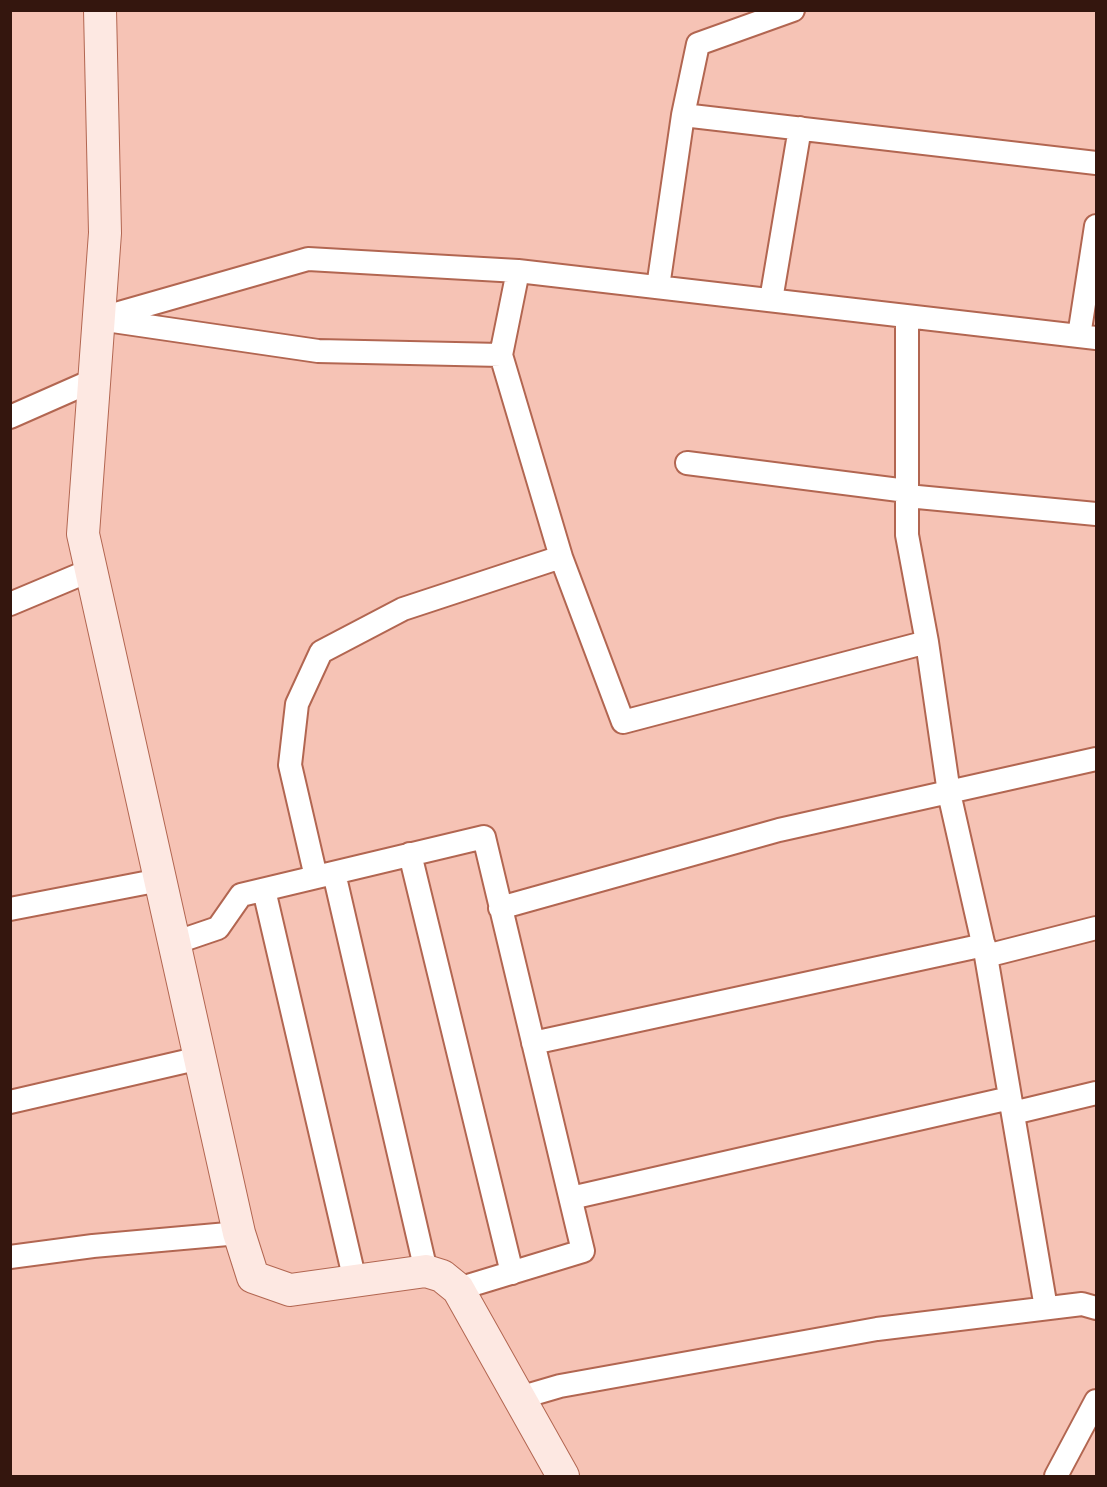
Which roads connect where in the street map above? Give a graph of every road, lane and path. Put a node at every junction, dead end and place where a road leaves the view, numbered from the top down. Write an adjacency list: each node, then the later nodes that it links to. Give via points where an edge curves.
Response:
1 (100, 10): 11 (street, via 105,233)
2 (793, 10): 3 (street, via 698,44)
3 (683, 115): 4 (street); 8 (street)
4 (800, 128): 5 (street); 9 (street)
5 (1096, 163)
6 (1096, 226): 12 (street)
7 (518, 271): 8 (street); 11 (street, via 308,259); 13 (street)
8 (658, 287): 9 (street)
9 (771, 300): 10 (street)
10 (907, 316): 12 (street); 17 (street)
11 (98, 319): 13 (street, via 318,351); 14 (street)
12 (1088, 337)
13 (501, 355): 19 (street)
14 (94, 380): 15 (street); 20 (street, via 83,534)
15 (10, 417)
16 (687, 464): 17 (street, via 907,491)
17 (907, 496): 18 (street); 22 (street, via 908,535)
18 (1096, 514)
19 (561, 557): 22 (street, via 623,722); 26 (street, via 403,609 321,652 297,704 290,765)
20 (91, 570): 21 (street); 27 (street)
21 (10, 604)
22 (927, 642): 24 (street)
23 (1096, 759): 24 (street)
24 (949, 793): 29 (street, via 779,830); 33 (street)
25 (410, 854): 26 (street); 29 (street, via 484,837); 43 (street)
26 (325, 875): 28 (street); 42 (street)
27 (160, 880): 30 (street); 32 (street)
28 (264, 890): 32 (street, via 241,895 218,928); 44 (street)
29 (500, 908): 34 (street)
30 (10, 909)
31 (1096, 928): 33 (street)
32 (174, 943): 35 (street)
33 (985, 951): 34 (street); 38 (street)
34 (533, 1043): 39 (street)
35 (200, 1058): 37 (street); 40 (street)
36 (1096, 1093): 38 (street)
37 (10, 1102)
38 (1011, 1106): 39 (street); 46 (street)
39 (570, 1198): 43 (street, via 583,1251)
40 (239, 1233): 41 (street); 44 (street, via 254,1277 290,1290)
41 (10, 1257)
42 (426, 1271): 44 (street); 45 (street, via 442,1276)
43 (512, 1273): 45 (street)
44 (355, 1281)
45 (458, 1289): 48 (street)
46 (1047, 1308): 47 (street, via 1082,1304); 48 (street, via 877,1329 560,1386)
47 (1096, 1308)
48 (519, 1398): 50 (street)
49 (1096, 1401): 51 (street)
50 (563, 1476)
51 (1056, 1476)

